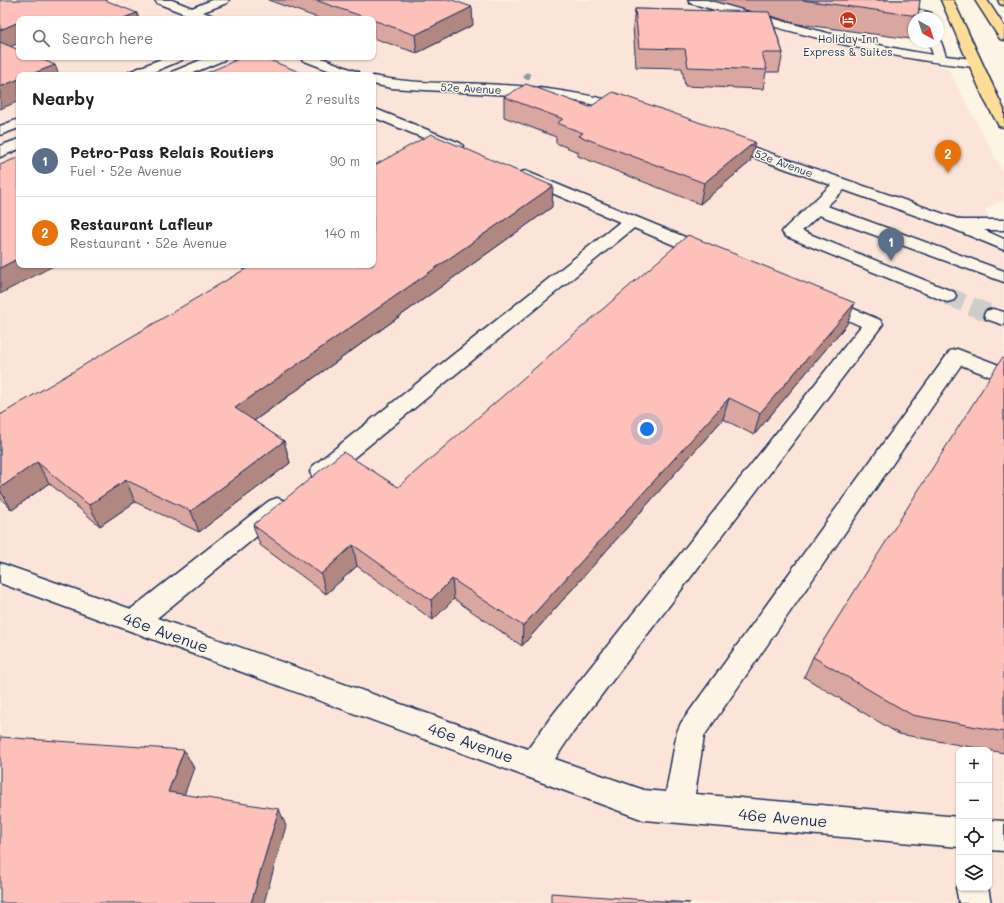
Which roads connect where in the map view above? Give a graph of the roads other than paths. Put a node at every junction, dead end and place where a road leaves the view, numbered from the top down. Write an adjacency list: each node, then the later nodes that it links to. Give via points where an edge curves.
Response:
1 (161, 0): 7 (street)
2 (223, 0): 7 (street)
3 (694, 0): 16 (street, via 861,46)
4 (869, 0): 8 (street)
5 (947, 0): 18 (main road)
6 (981, 0): 10 (main road)
7 (192, 12): 9 (street)
8 (917, 12)
9 (202, 16)
10 (1004, 36)
11 (937, 48): 16 (street)
12 (170, 60): 17 (street)
13 (212, 60): 21 (street)
14 (246, 60): 22 (street)
15 (315, 60): 23 (street)
16 (940, 60): 18 (street)
17 (163, 63): 19 (street); 20 (street)
18 (975, 63): 27 (main road)
19 (141, 72)
20 (177, 72)
21 (185, 72)
22 (276, 72)
23 (345, 72)
24 (376, 81): 26 (street, 52e Avenue, via 391,84 567,95 597,100)
25 (376, 113): 33 (street)
26 (644, 114)
27 (1004, 123)
28 (16, 124): 29 (street)
29 (0, 131)
30 (712, 137): 35 (street, 52e Avenue)
31 (16, 145): 32 (street)
32 (0, 152)
33 (474, 154)
34 (510, 169): 37 (street)
35 (842, 183): 36 (street); 38 (street, 52e Avenue)
36 (816, 208): 42 (street); 44 (street, via 791,232)
37 (632, 221): 41 (street); 46 (street)
38 (956, 224): 39 (street, 52e Avenue); 40 (street, 52e Avenue)
39 (1004, 225)
40 (1004, 245)
41 (727, 262)
42 (1004, 277)
43 (808, 296): 50 (street, via 873,324 560,726)
44 (947, 296)
45 (1004, 375): 51 (street, via 957,356 691,732)
46 (309, 481)
47 (291, 496): 49 (street)
48 (2, 577): 49 (street, 46e Avenue)
49 (136, 621): 50 (street, 46e Avenue)
50 (534, 765): 51 (street, 46e Avenue, via 644,804)
51 (678, 808): 52 (street, 46e Avenue)
52 (956, 832)
53 (992, 835): 54 (street)
54 (1004, 836)
55 (973, 891): 56 (street)
56 (975, 903)

